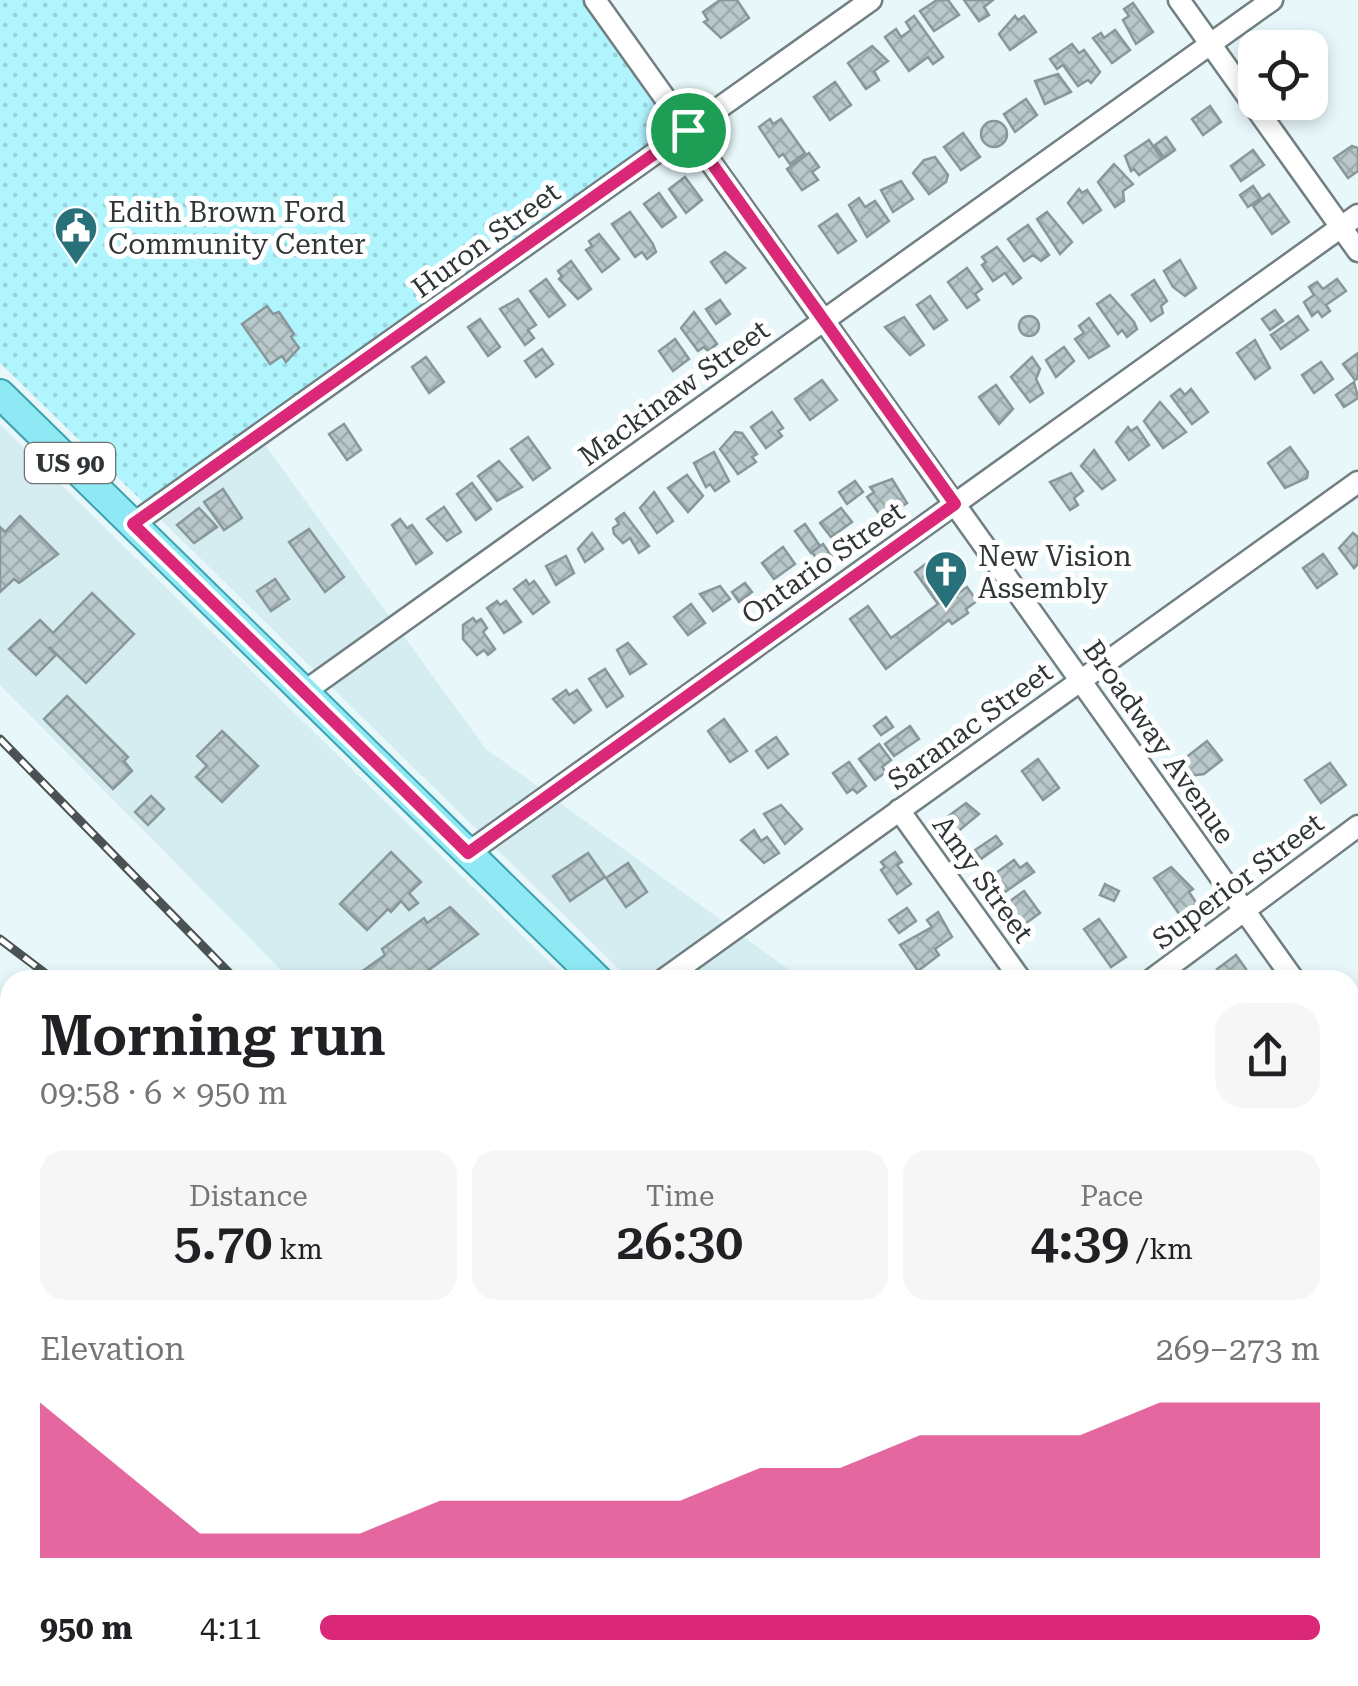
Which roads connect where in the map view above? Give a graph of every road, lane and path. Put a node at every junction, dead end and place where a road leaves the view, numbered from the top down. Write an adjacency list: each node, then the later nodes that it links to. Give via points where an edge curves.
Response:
1 (595, 0): 6 (street, Broadway Avenue)
2 (872, 0): 6 (street, Huron Street)
3 (1179, 0): 5 (street)
4 (1272, 0): 5 (street, Mackinaw Street)
5 (1210, 44): 7 (street); 9 (street, Mackinaw Street)
6 (688, 130): 9 (street, Broadway Avenue); 13 (street, Huron Street)
7 (1350, 221): 8 (street); 12 (street, Ontario Street)
8 (1358, 251)
9 (824, 319): 12 (street, Broadway Avenue); 15 (street, Mackinaw Street)
10 (0, 394): 13 (main road, US 90)
11 (1358, 482): 14 (street, Saranac Street)
12 (955, 504): 14 (street, Broadway Avenue); 18 (street, Ontario Street)
13 (133, 524): 15 (main road, US 90)
14 (1081, 680): 16 (street, Saranac Street); 19 (street, Broadway Avenue)
15 (304, 692): 18 (main road, US 90)
16 (899, 810): 21 (street, Saranac Street); 22 (street, Amy Street)
17 (1358, 826): 19 (street, Superior Street)
18 (468, 853): 20 (main road, US 90)
19 (1244, 908): 23 (street, Superior Street); 24 (street, Broadway Avenue)
20 (588, 970)
21 (678, 970)
22 (1015, 970)
23 (1165, 970)
24 (1287, 970)

